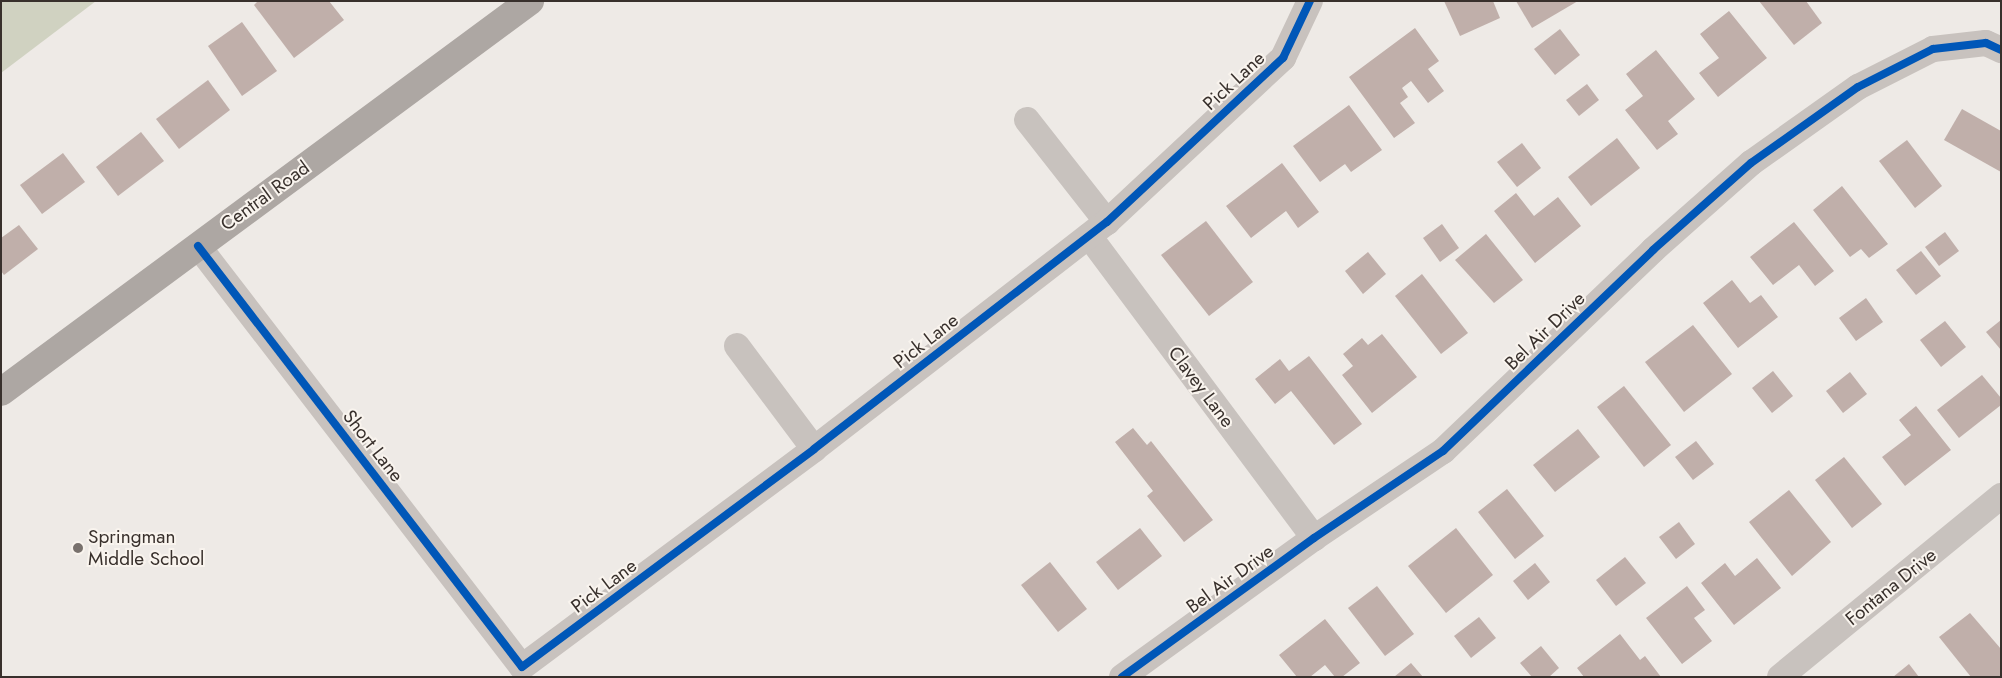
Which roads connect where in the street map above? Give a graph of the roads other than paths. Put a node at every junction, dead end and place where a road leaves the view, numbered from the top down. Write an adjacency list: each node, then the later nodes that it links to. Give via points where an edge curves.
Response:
1 (530, 1): 6 (main road, Central Road)
2 (1310, 1): 5 (street, Pick Lane, via 1284,58)
3 (2001, 50): 11 (street, Bel Air Drive, via 1986,44 1933,49 1858,87 1835,103 1751,163 1674,231 1443,451)
4 (1027, 120): 5 (street)
5 (1098, 229): 9 (street, Pick Lane); 11 (street, Clavey Lane)
6 (198, 246): 8 (main road, Central Road); 12 (street, Short Lane)
7 (737, 346): 9 (street)
8 (1, 392)
9 (814, 449): 12 (street, Pick Lane)
10 (2001, 496): 14 (street, Fontana Drive)
11 (1314, 538): 13 (street, Bel Air Drive)
12 (522, 667)
13 (1122, 677)
14 (1780, 677)

